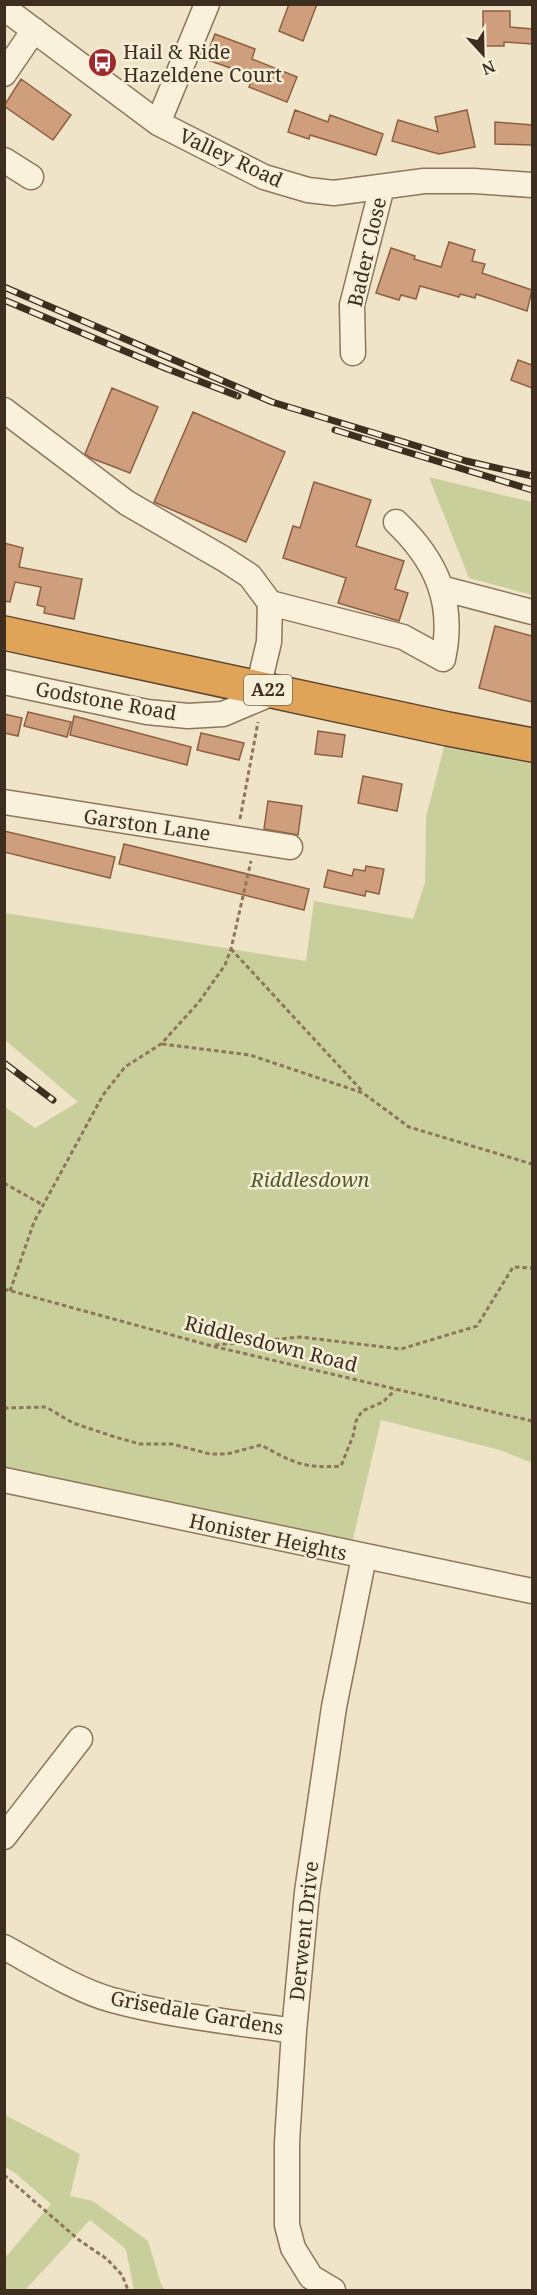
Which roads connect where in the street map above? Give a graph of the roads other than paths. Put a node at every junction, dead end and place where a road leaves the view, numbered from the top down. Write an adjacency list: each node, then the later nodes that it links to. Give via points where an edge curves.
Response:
1 (207, 4): 5 (street)
2 (4, 8): 3 (street, Valley Road)
3 (34, 30): 4 (street); 5 (street, Valley Road)
4 (4, 74)
5 (158, 123): 9 (street, Valley Road, via 264,177 308,190 334,193)
6 (4, 160): 7 (street)
7 (30, 177)
8 (532, 185): 9 (street, Valley Road, via 474,180)
9 (382, 187): 10 (street, Bader Close, via 352,305)
10 (353, 353)
11 (4, 410): 14 (street, via 127,503 250,576)
12 (396, 522): 13 (street, via 416,541)
13 (441, 588): 14 (street, via 448,634 443,659 403,637); 15 (street)
14 (270, 603): 18 (street)
15 (532, 612)
16 (4, 633): 18 (highway, A22)
17 (4, 682): 18 (street, Godstone Road, via 147,712 188,716 223,714)
18 (267, 690): 19 (highway, A22)
19 (532, 745)
20 (4, 802): 21 (street, Garston Lane)
21 (290, 847)
22 (4, 1480): 23 (street, Honister Heights)
23 (364, 1557): 24 (street, Honister Heights); 28 (street, Derwent Drive, via 334,1707 308,1892)
24 (532, 1591)
25 (80, 1739): 26 (street)
26 (4, 1837)
27 (4, 1947): 28 (street, Grisedale Gardens, via 110,1999)
28 (294, 2031): 29 (street, Derwent Drive, via 286,2225 293,2248 310,2277)
29 (333, 2290)

